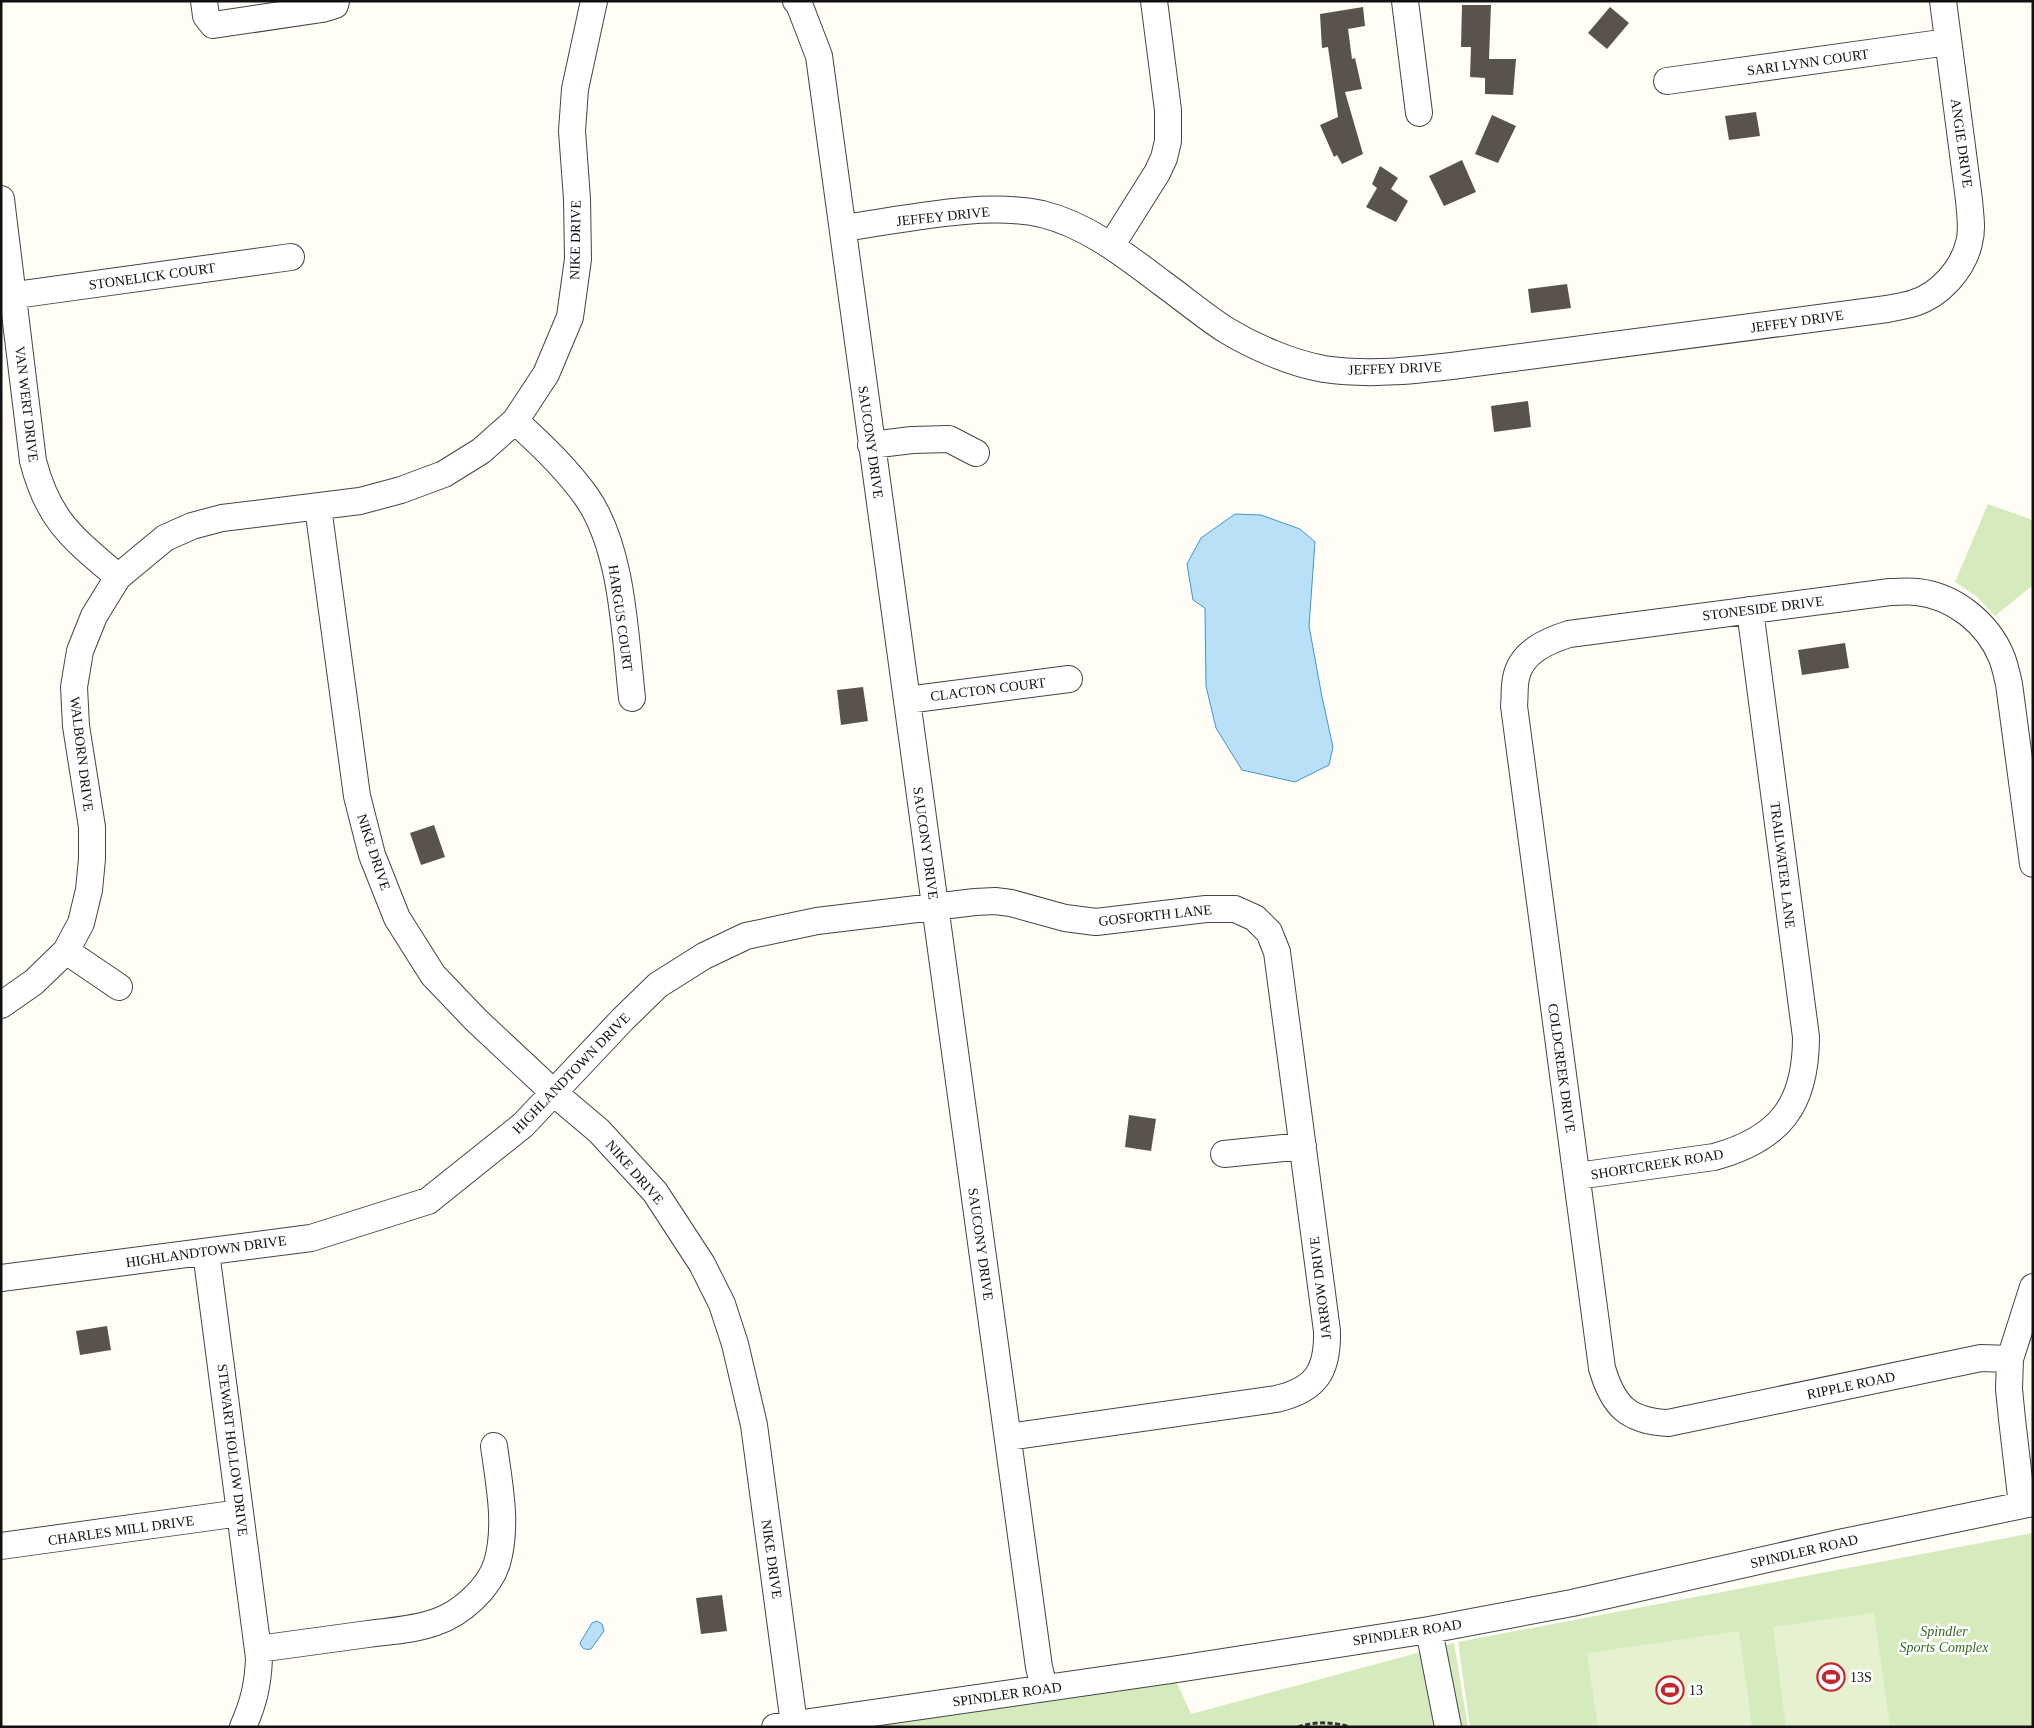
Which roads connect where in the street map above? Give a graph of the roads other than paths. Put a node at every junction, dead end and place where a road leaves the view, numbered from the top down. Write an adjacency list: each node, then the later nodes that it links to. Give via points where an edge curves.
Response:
1 (204, 1): 2 (street, via 206,16 213,24 322,9 335,6)
2 (336, 1)
3 (594, 1): 17 (street, NIKE DRIVE, via 574,89 572,131 578,259 570,317 546,374)
4 (796, 1): 12 (street, SAUCONY DRIVE, via 819,56)
5 (1154, 1): 13 (street, via 1168,110 1168,141 1157,174)
6 (1405, 1): 10 (street)
7 (1943, 1): 8 (street, ANGIE DRIVE)
8 (1948, 42): 9 (street, SARI LYNN COURT); 15 (street, ANGIE DRIVE, via 1971,221 1970,242 1962,263)
9 (1667, 81)
10 (1419, 113)
11 (1, 199): 16 (street, VAN WERT DRIVE)
12 (843, 228): 13 (street, JEFFEY DRIVE, via 963,211 1006,210 1042,214 1074,225); 18 (street, SAUCONY DRIVE)
13 (1111, 246): 15 (street, JEFFEY DRIVE, via 1226,330 1248,342 1283,357 1323,368 1368,372 1467,364 1887,309 1914,303 1933,294)
14 (291, 257): 16 (street, STONELICK COURT)
15 (1949, 280)
16 (7, 296): 21 (street, VAN WERT DRIVE, via 39,484 59,523)
17 (516, 421): 20 (street, NIKE DRIVE, via 481,451 444,474 360,501); 25 (street, HARGUS COURT, via 551,453 587,497 604,531 616,571)
18 (871, 445): 19 (street, via 949,439); 26 (street, SAUCONY DRIVE)
19 (976, 453)
20 (318, 507): 21 (street, WALBORN DRIVE, via 222,518 192,526 165,538); 33 (street, NIKE DRIVE, via 357,796 372,855 393,909 433,975)
21 (118, 577): 30 (street, WALBORN DRIVE, via 90,624 80,651 74,687 76,726 92,827 92,859 81,923)
22 (1750, 610): 23 (street, STONESIDE DRIVE, via 1569,634 1549,640); 27 (street, STONESIDE DRIVE, via 1890,592 1918,592 1968,612 1988,633 2002,657 2009,684); 34 (street, TRAILWATER LANE, via 1806,1037 1803,1079)
23 (1530, 653): 37 (street, COLDCREEK DRIVE, via 1516,678 1514,706)
24 (1069, 679): 26 (street, CLACTON COURT)
25 (632, 698)
26 (907, 700): 28 (street, SAUCONY DRIVE)
27 (2033, 864)
28 (935, 907): 29 (street, GOSFORTH LANE, via 1011,902 1065,918 1096,922 1220,908 1235,909); 33 (street, HIGHLANDTOWN DRIVE, via 796,924 746,936 704,956 658,985); 43 (street, SAUCONY DRIVE)
29 (1255, 918): 35 (street, JARROW DRIVE, via 1269,932 1277,952)
30 (66, 951): 31 (street); 32 (street, WALBORN DRIVE, via 34,982)
31 (119, 987)
32 (1, 1004)
33 (554, 1093): 38 (street, HIGHLANDTOWN DRIVE, via 523,1125 428,1201 311,1238); 51 (street, NIKE DRIVE, via 599,1131 655,1192 702,1264 722,1304 754,1424)
34 (1785, 1116): 37 (street, SHORTCREEK ROAD, via 1753,1143 1734,1151)
35 (1303, 1146): 36 (street); 43 (street, JARROW DRIVE, via 1327,1331 1327,1353 1315,1380 1293,1395 1276,1399)
36 (1224, 1154)
37 (1577, 1176): 42 (street, COLDCREEK DRIVE, via 1607,1386 1617,1404 1629,1414 1650,1422)
38 (206, 1252): 39 (street, HIGHLANDTOWN DRIVE); 46 (street, STEWART HOLLOW DRIVE)
39 (1, 1278)
40 (2033, 1287): 41 (street)
41 (2010, 1360): 42 (street, RIPPLE ROAD, via 1981,1358); 45 (street, via 2012,1419)
42 (1692, 1419)
43 (1008, 1437): 50 (street, SAUCONY DRIVE)
44 (494, 1446): 49 (street, via 502,1509 497,1565 482,1590 462,1609 436,1622 410,1628)
45 (2028, 1504): 48 (street, SPINDLER ROAD, via 1572,1603)
46 (240, 1514): 47 (street, CHARLES MILL DRIVE); 49 (street, STEWART HOLLOW DRIVE)
47 (1, 1546)
48 (1429, 1630): 50 (street, SPINDLER ROAD); 53 (street)
49 (258, 1649): 52 (street, STEWART HOLLOW DRIVE, via 258,1682)
50 (1044, 1688): 51 (street, SPINDLER ROAD)
51 (784, 1725)
52 (243, 1727)
53 (1448, 1727)

